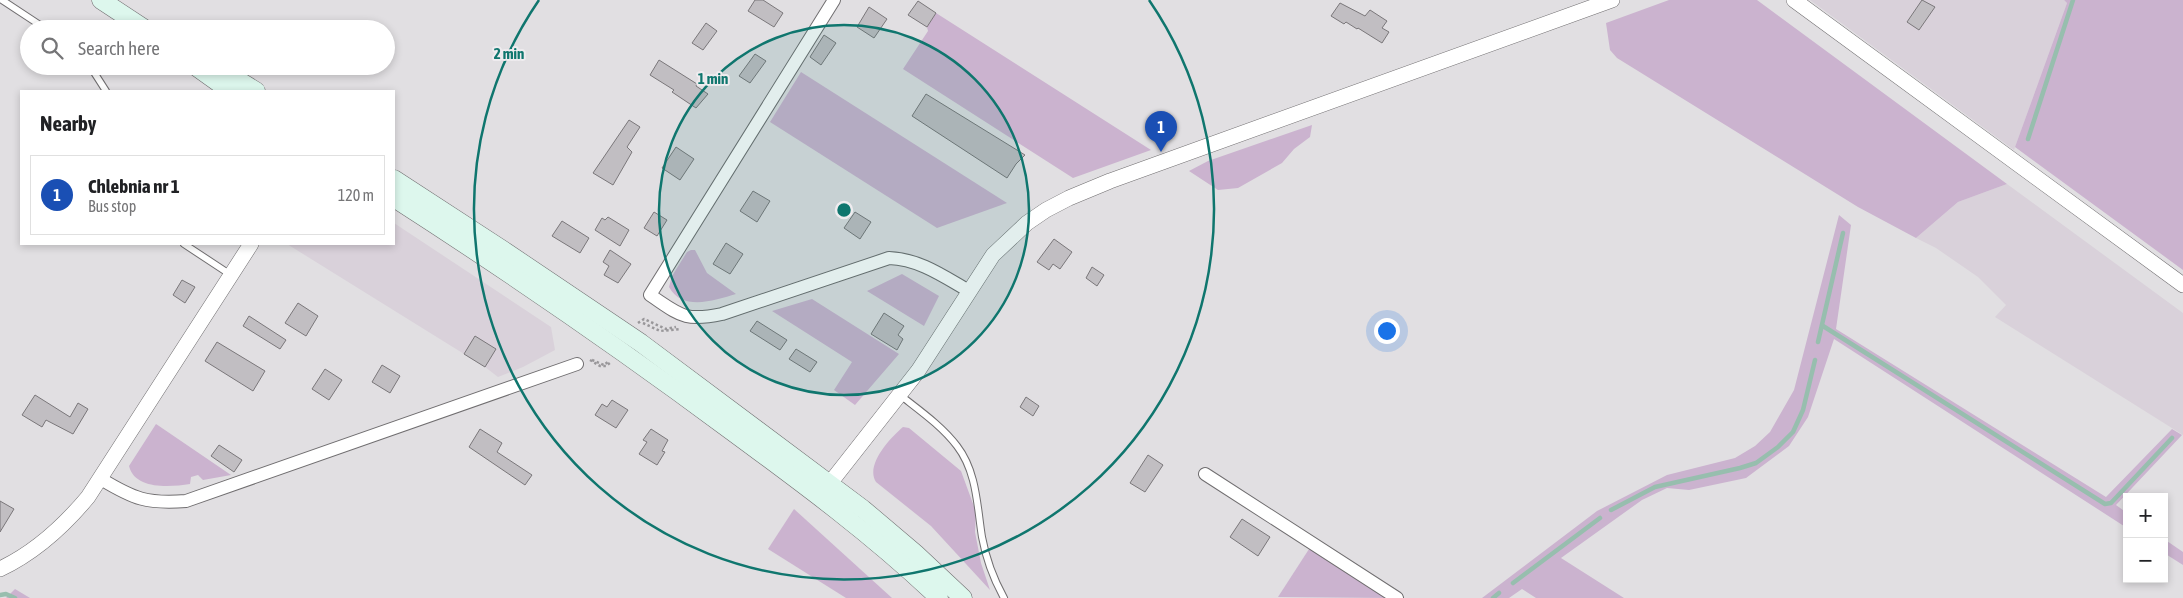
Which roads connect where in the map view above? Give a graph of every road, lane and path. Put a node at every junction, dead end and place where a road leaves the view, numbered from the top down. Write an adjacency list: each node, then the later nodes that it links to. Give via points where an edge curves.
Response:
1 (2, 0): 6 (lane)
2 (101, 0): 7 (main road)
3 (834, 0): 21 (street, via 650,294 672,310)
4 (1612, 0): 20 (street, via 1069,198 1033,219 1009,240 993,255)
5 (1794, 0): 19 (street)
6 (32, 20)
7 (131, 20)
8 (96, 75): 11 (lane)
9 (208, 75): 12 (main road)
10 (230, 75): 13 (main road)
11 (105, 90)
12 (229, 90)
13 (254, 90)
14 (395, 180): 28 (main road, via 631,337)
15 (395, 199): 28 (main road, via 492,261)
16 (186, 245): 18 (lane)
17 (250, 245): 18 (street)
18 (231, 275): 27 (street)
19 (2183, 285)
20 (969, 291): 21 (street, via 921,264 889,258 722,314 699,319); 25 (street)
21 (690, 317): 22 (path, via 682,329 660,331 642,323)
22 (637, 326)
23 (611, 361): 24 (path, via 604,364 584,357 576,359)
24 (574, 366): 27 (street, via 186,501 141,500)
25 (900, 395): 28 (street); 32 (lane, via 957,446 972,475 982,537 992,575)
26 (1206, 474): 33 (street)
27 (101, 479): 29 (street, via 58,531)
28 (825, 490): 30 (main road); 31 (main road, via 915,553)
29 (0, 569)
30 (939, 598)
31 (963, 598)
32 (1004, 598)
33 (1397, 598)

